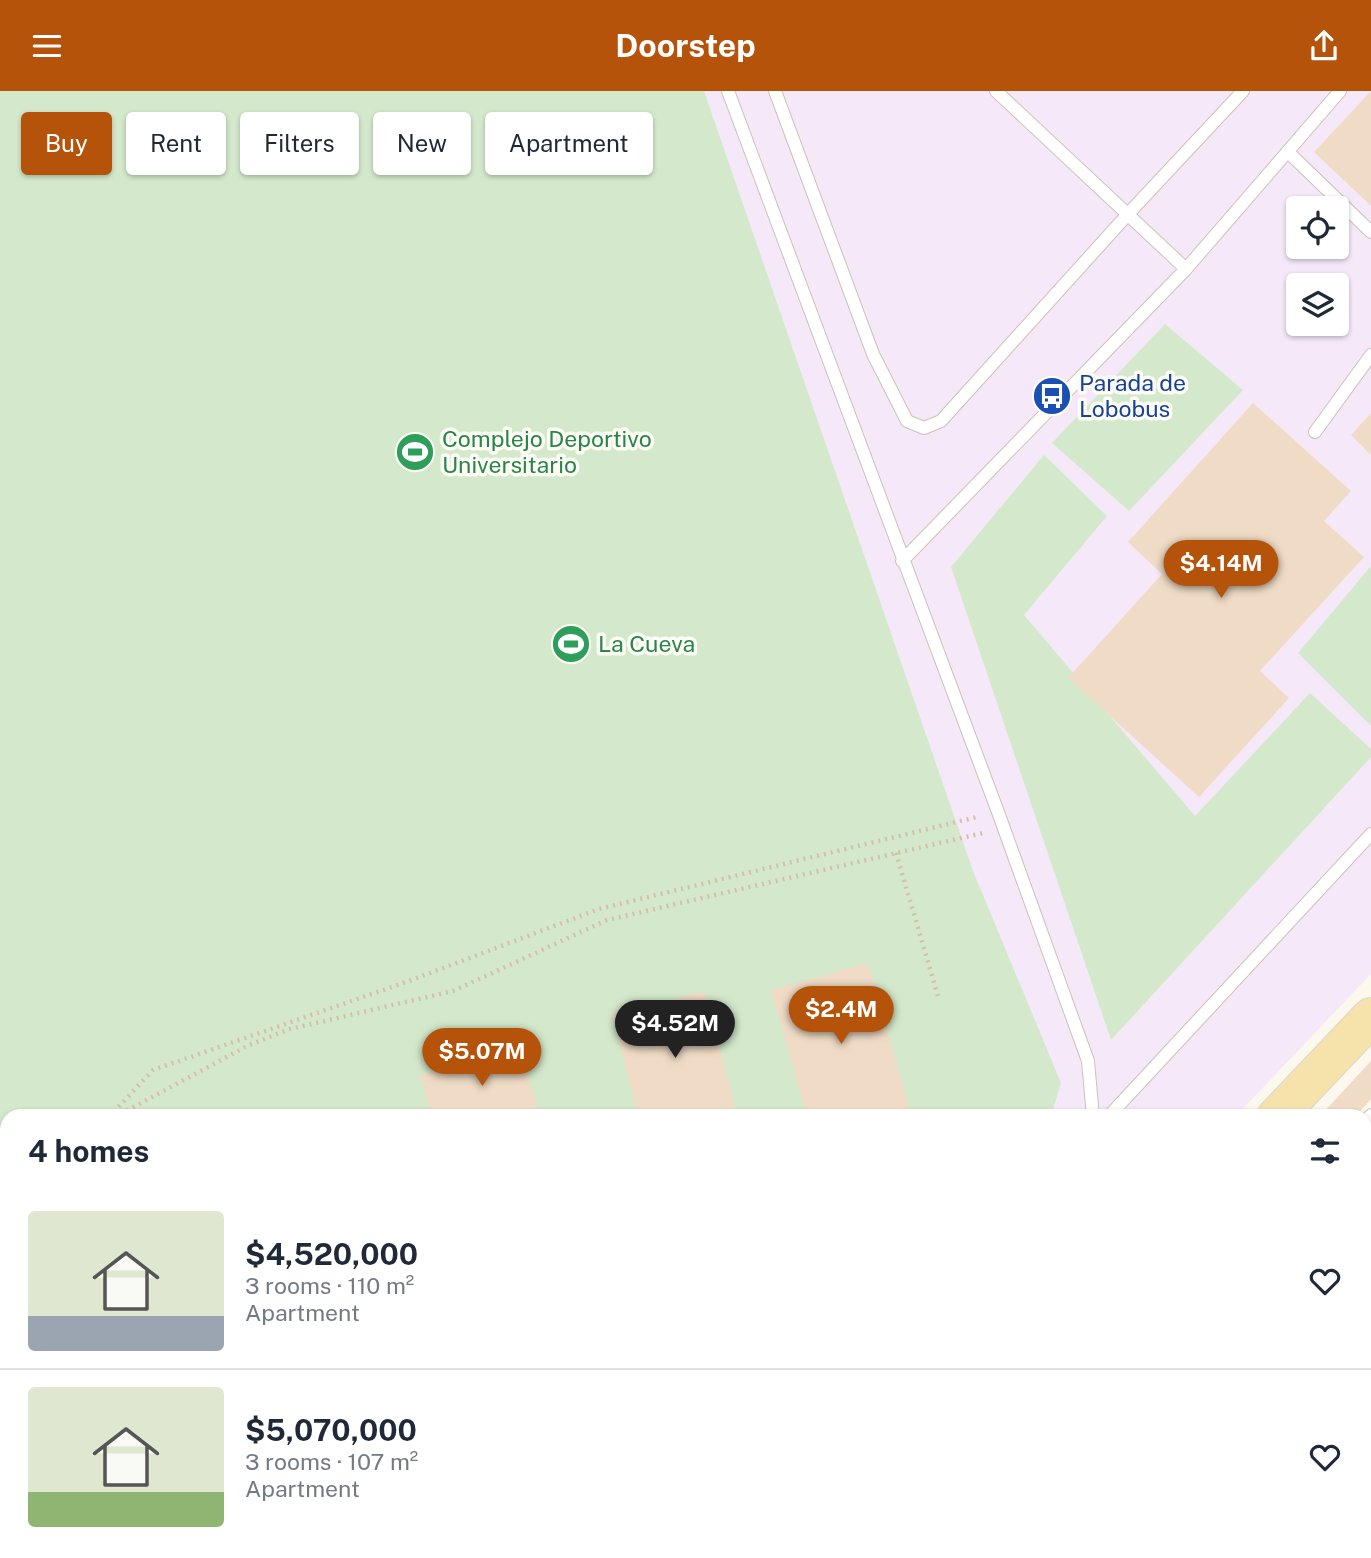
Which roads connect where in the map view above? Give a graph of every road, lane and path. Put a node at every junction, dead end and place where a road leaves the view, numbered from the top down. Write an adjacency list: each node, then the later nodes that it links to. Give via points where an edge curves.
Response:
1 (728, 91): 12 (lane)
2 (775, 91): 7 (lane, via 873,354 908,421 924,428 941,421)
3 (996, 91): 7 (lane)
4 (1243, 91): 7 (lane)
5 (1340, 91): 6 (lane)
6 (1288, 152): 8 (lane); 9 (lane)
7 (1128, 214): 9 (lane)
8 (1371, 232)
9 (1186, 269): 12 (lane)
10 (1371, 355): 11 (lane)
11 (1315, 432)
12 (902, 561): 13 (lane)
13 (998, 812): 14 (lane); 19 (path, via 599,909 153,1070)
14 (1004, 829): 16 (path); 21 (lane, via 1088,1061)
15 (1371, 834): 22 (lane)
16 (896, 853): 17 (path); 20 (path, via 607,920 453,991 290,1029 249,1045)
17 (938, 996)
18 (1371, 1017): 23 (main road)
19 (116, 1109)
20 (130, 1109)
21 (1092, 1109)
22 (1115, 1109)
23 (1284, 1109)

